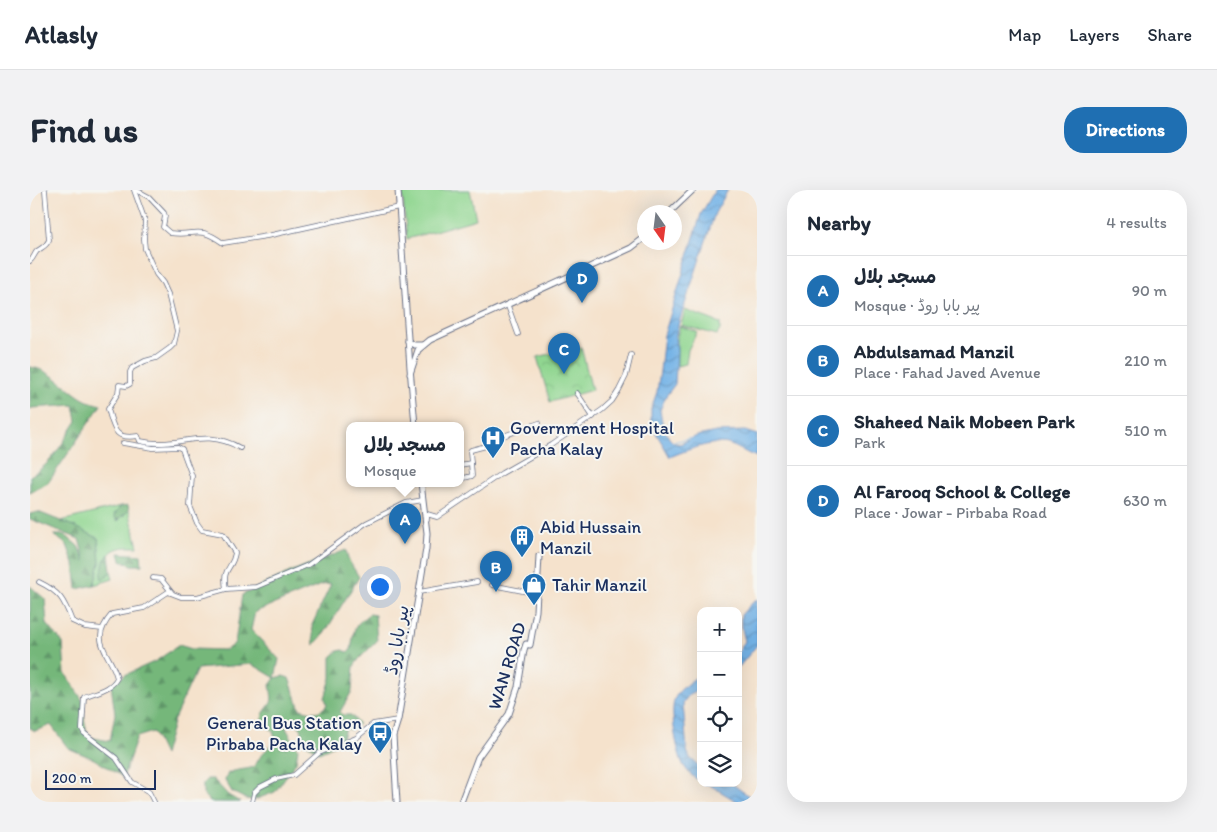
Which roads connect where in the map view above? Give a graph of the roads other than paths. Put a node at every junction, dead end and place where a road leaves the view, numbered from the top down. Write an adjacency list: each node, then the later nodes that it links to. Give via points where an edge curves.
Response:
1 (45, 190): 8 (street, via 47,245)
2 (135, 190): 6 (street, via 160,208 165,216 163,227 170,233 201,231 223,243); 20 (street, via 145,221 145,250 168,294 177,331 174,344 156,358 132,368 130,384 119,384 118,393 108,409 114,429 120,436 138,436 140,441 153,444 216,438)
3 (398, 190): 6 (main road)
4 (693, 190): 5 (main road)
5 (677, 205)
6 (399, 207): 11 (main road)
7 (637, 243): 9 (main road)
8 (30, 261)
9 (508, 306): 10 (street); 12 (main road)
10 (518, 334)
11 (408, 341): 12 (main road); 14 (main road)
12 (423, 345): 14 (main road, via 418,350)
13 (631, 355): 16 (street, via 619,390 612,401)
14 (410, 374): 17 (main road)
15 (577, 393): 16 (street)
16 (593, 417): 26 (street, via 437,517 428,514)
17 (416, 422)
18 (539, 423): 21 (street, via 471,450)
19 (123, 443): 32 (street, via 182,449 192,476 190,506 197,523 202,530 223,534 235,553 225,572)
20 (240, 448)
21 (471, 463): 22 (street); 23 (street, via 472,476)
22 (464, 464)
23 (464, 478)
24 (422, 487): 25 (main road, پیر بابا روڈ)
25 (423, 500): 26 (main road, پیر بابا روڈ); 32 (street, via 403,505 366,523 308,565 256,587)
26 (426, 524): 33 (main road, پیر بابا روڈ, via 426,549)
27 (539, 556): 35 (main road, WAN ROAD)
28 (153, 578): 34 (street, via 161,579)
29 (39, 582): 36 (street, via 57,592 72,622)
30 (477, 582): 33 (street)
31 (492, 585): 35 (street)
32 (226, 589): 34 (street, via 197,597 181,597)
33 (419, 592): 37 (main road, پیر بابا روڈ)
34 (172, 593): 36 (street, via 168,592 144,608 112,614)
35 (538, 594): 41 (main road, WAN ROAD, via 535,625 530,645 526,644 524,650 514,702 505,721 473,766)
36 (102, 630): 38 (street, via 102,648 117,678 102,690 84,697 82,729 116,758 132,782 149,792)
37 (398, 720): 39 (street, via 373,724 356,738 314,756 294,775 260,787); 40 (main road, پیر بابا روڈ, via 392,736)
38 (154, 802)
39 (252, 802)
40 (397, 802)
41 (461, 802)

